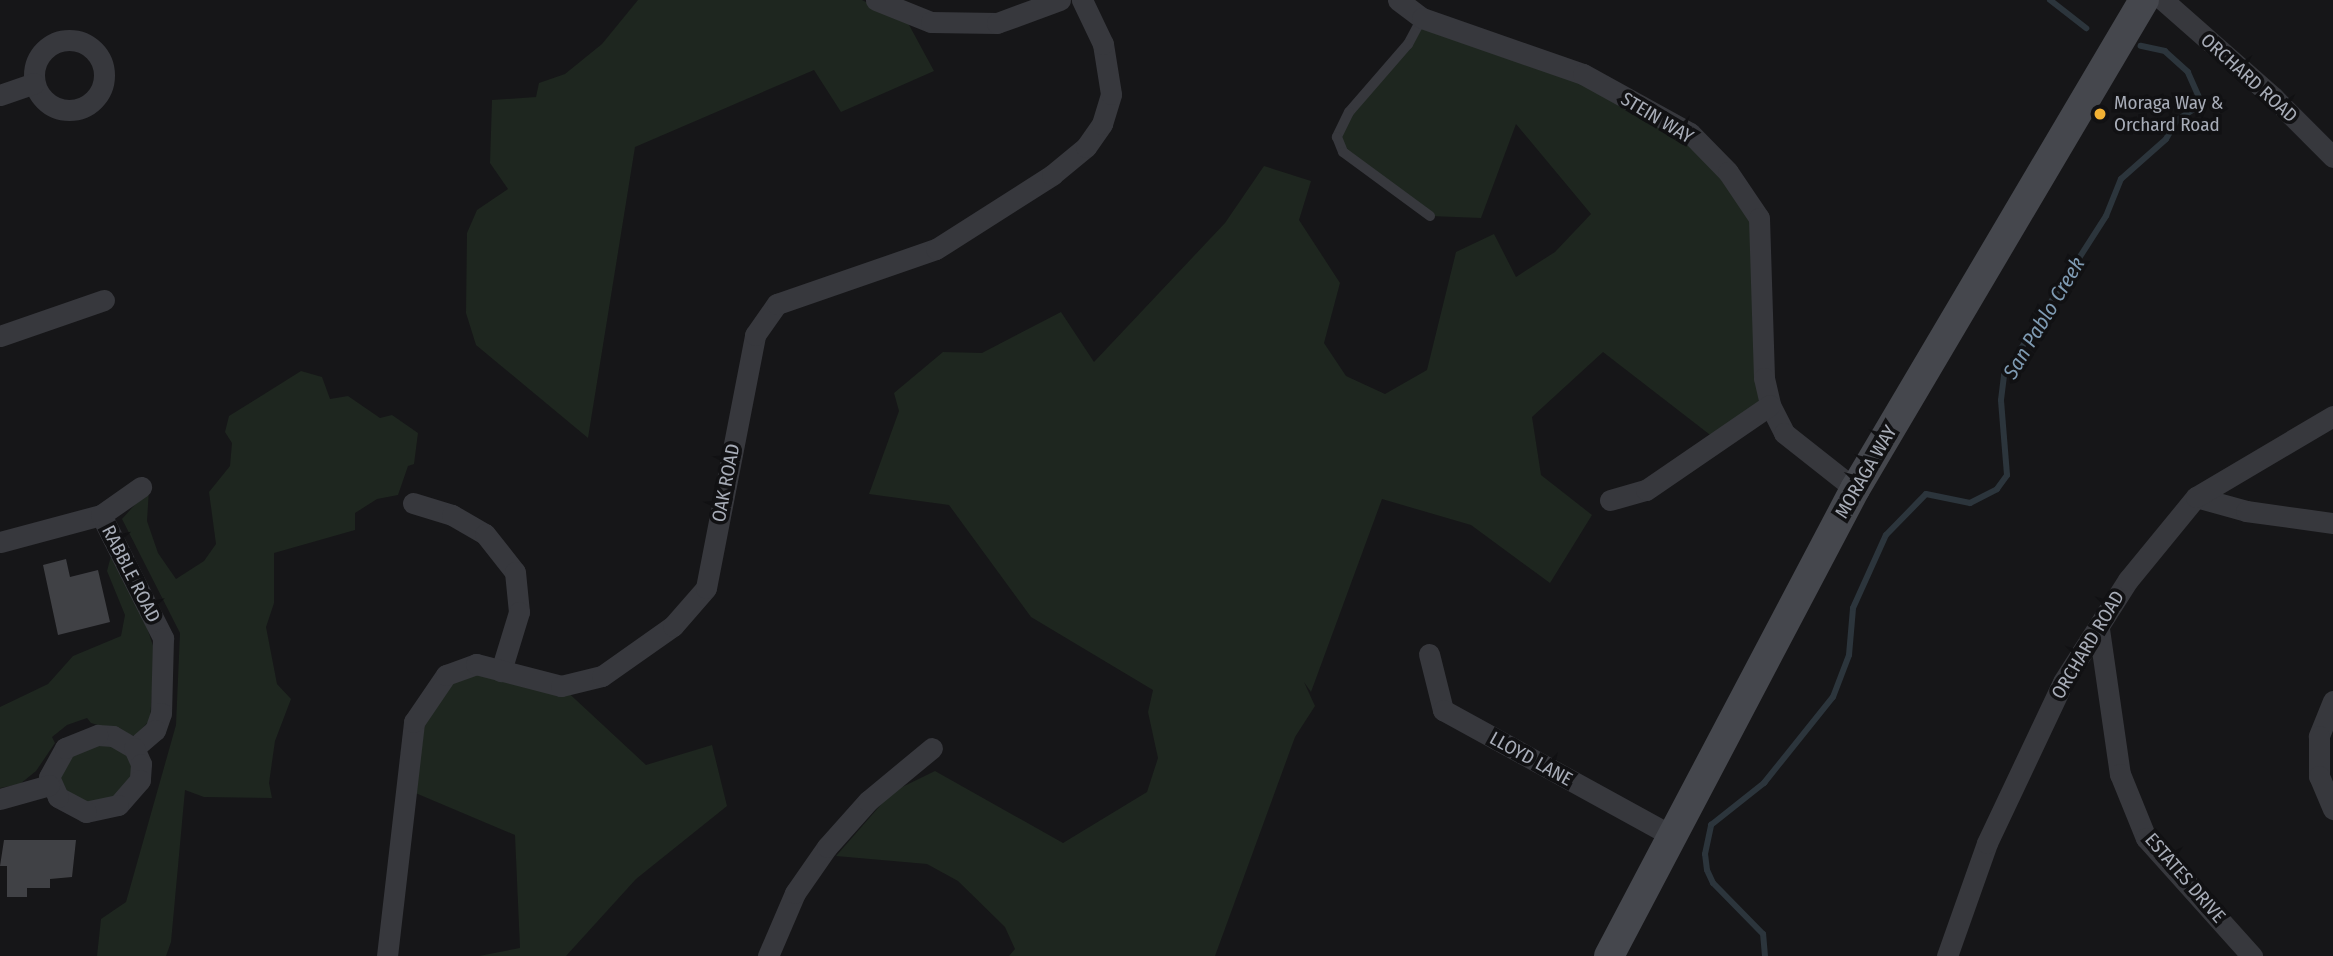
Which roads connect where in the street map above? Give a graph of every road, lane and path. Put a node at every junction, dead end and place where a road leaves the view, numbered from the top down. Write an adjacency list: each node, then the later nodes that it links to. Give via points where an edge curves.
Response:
1 (876, 0): 2 (street, via 931,22 997,23)
2 (1060, 0)
3 (1082, 0): 26 (street, OAK ROAD, via 1103,44 1111,94 1102,124 1086,147 1052,175 936,249 777,304 755,335 706,588 673,626 602,676 561,686)
4 (1398, 0): 7 (street, STEIN WAY)
5 (2144, 0): 17 (main road, MORAGA WAY)
6 (2163, 0): 10 (street, ORCHARD ROAD)
7 (1422, 18): 11 (lane, via 1408,44 1349,112 1337,137 1343,152); 14 (street, STEIN WAY, via 1583,74 1690,134 1728,172 1759,218 1764,378)
8 (34, 83): 9 (street)
9 (0, 95)
10 (2333, 157)
11 (1430, 216)
12 (104, 300): 13 (street)
13 (0, 336)
14 (1770, 405): 17 (street, STEIN WAY, via 1784,433); 19 (street, via 1646,491)
15 (2333, 416): 18 (street, ORCHARD ROAD)
16 (141, 487): 21 (street)
17 (1855, 489): 33 (main road, MORAGA WAY)
18 (2196, 497): 22 (street, via 2246,511); 24 (street, ORCHARD ROAD, via 2128,580)
19 (1610, 500)
20 (413, 503): 26 (street, via 452,515 485,534 515,572 519,612)
21 (101, 515): 23 (street); 28 (street, RABBLE ROAD, via 163,638 161,713 155,730)
22 (2333, 523)
23 (0, 542)
24 (2099, 629): 37 (street, ORCHARD ROAD, via 2063,682 1987,843); 38 (street, ESTATES DRIVE, via 2119,774 2146,838)
25 (1429, 654): 33 (street, LLOYD LANE, via 1443,710)
26 (501, 671): 34 (street, OAK ROAD, via 476,664 446,675 414,722)
27 (2333, 701): 32 (street, via 2319,736 2319,776)
28 (134, 748): 30 (street, via 106,735 74,741 53,764); 30 (street, via 141,780 129,797 112,808 80,810 63,801)
29 (932, 748): 35 (street, via 868,802 827,846 795,893)
30 (49, 785): 31 (street)
31 (0, 799)
32 (2333, 809)
33 (1670, 835): 36 (main road, MORAGA WAY)
34 (387, 956)
35 (768, 956)
36 (1609, 956)
37 (1947, 956)
38 (2252, 956)

